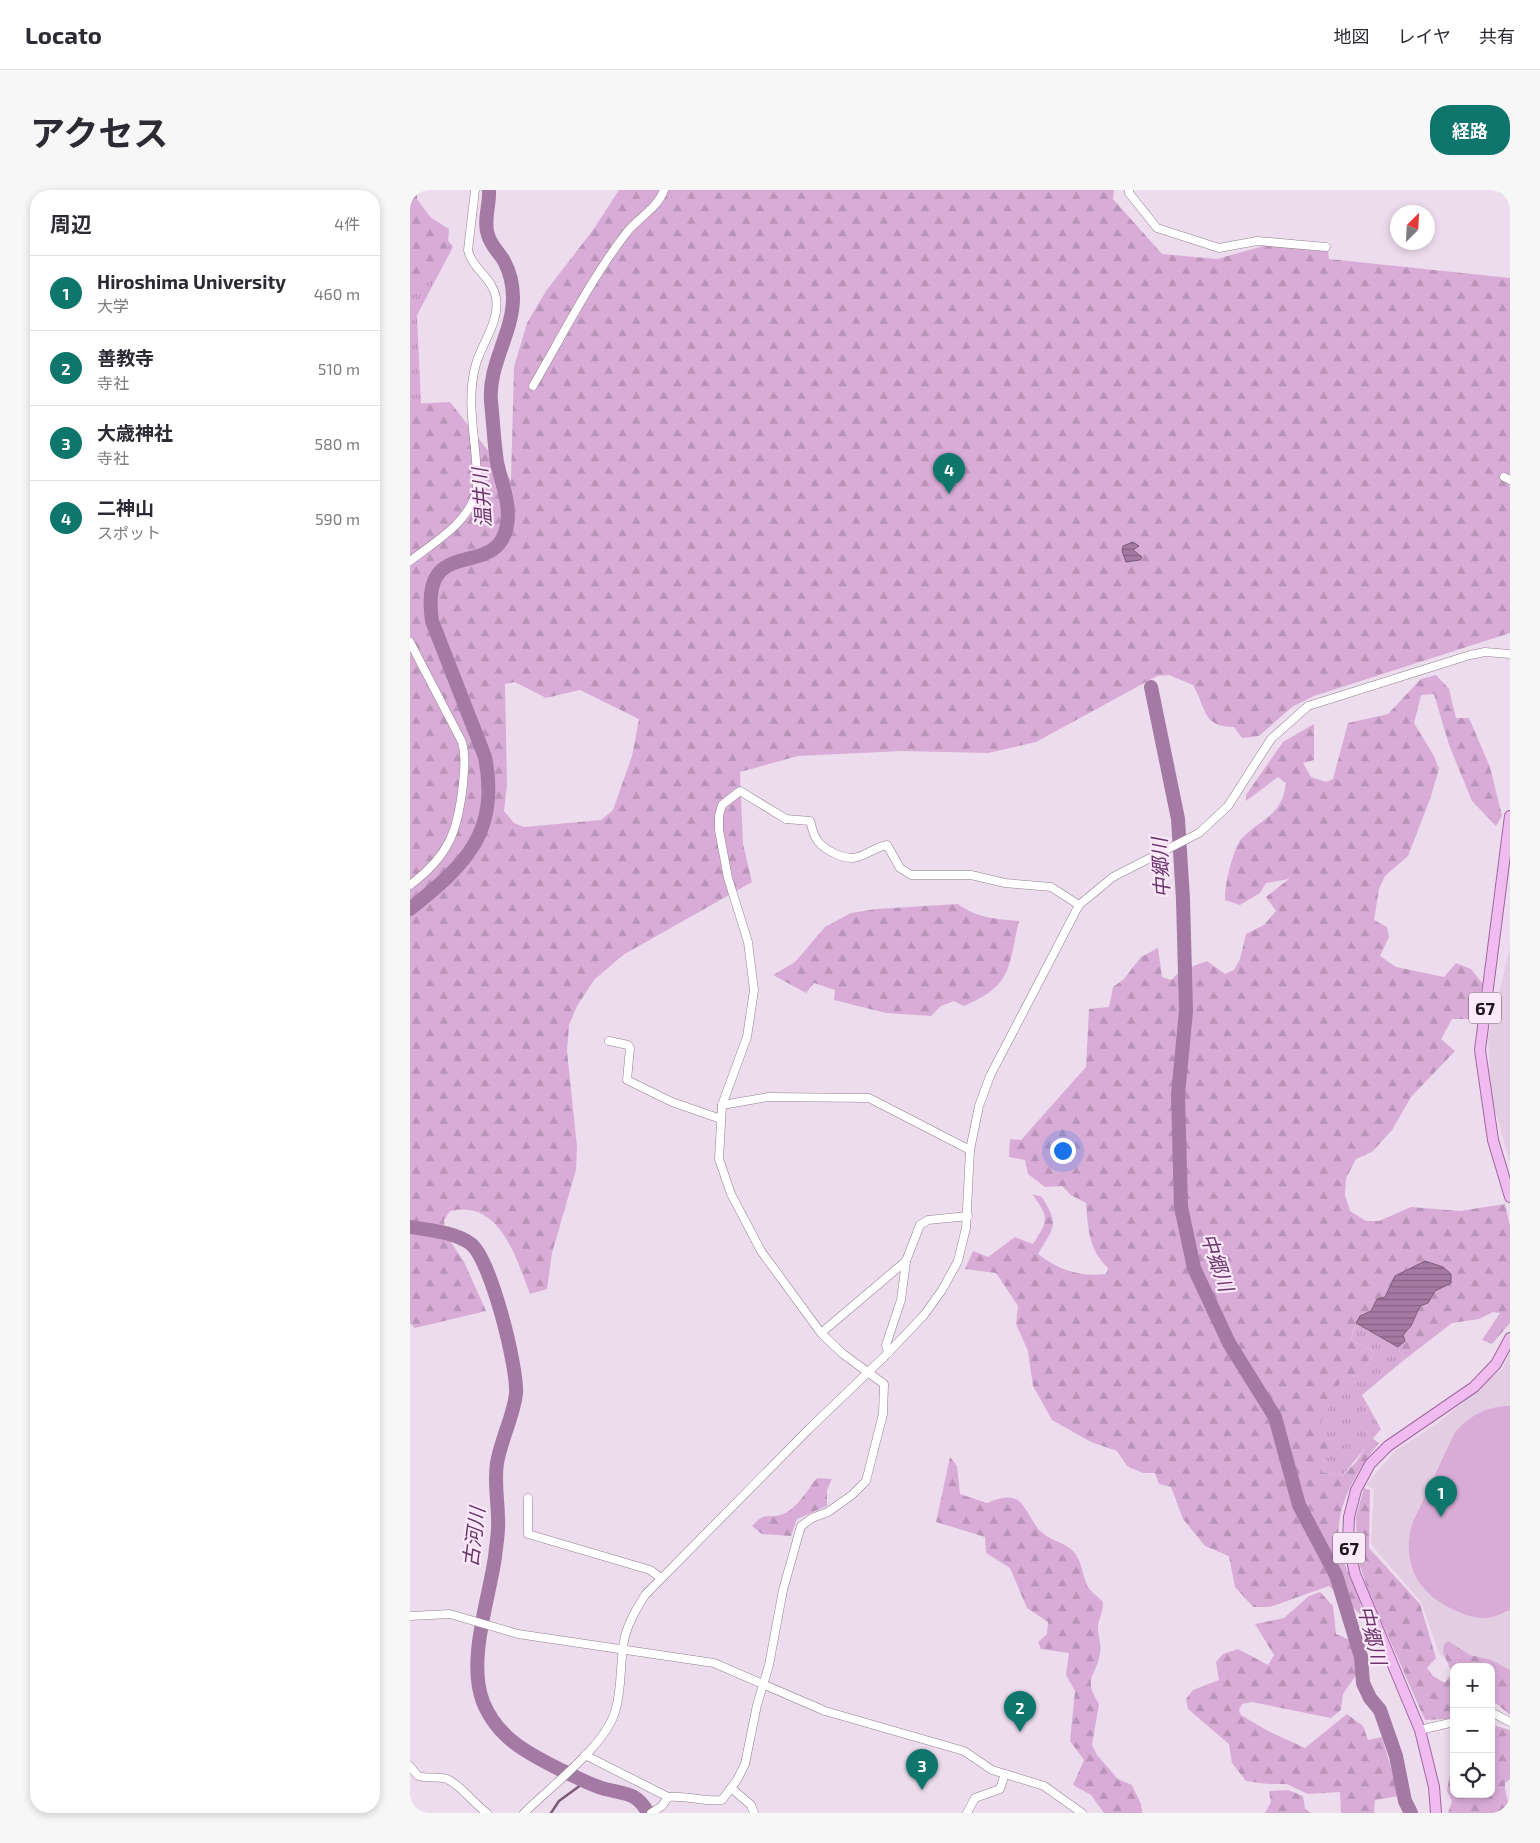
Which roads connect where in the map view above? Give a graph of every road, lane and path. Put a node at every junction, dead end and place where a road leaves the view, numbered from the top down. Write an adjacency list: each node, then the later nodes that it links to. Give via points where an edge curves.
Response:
1 (475, 190): 6 (street, via 468,250 473,263 492,284 497,301 494,320 476,363 473,382 477,491 465,516)
2 (664, 190): 5 (street, via 660,200 628,231)
3 (1129, 190): 4 (street, via 1157,228 1219,248 1257,241)
4 (1326, 247)
5 (533, 386)
6 (410, 561)
7 (410, 642): 10 (street, via 466,755 455,830 440,858)
8 (1510, 654): 11 (street, via 1485,652 1470,655 1308,706 1270,739 1228,806 1199,833 1113,876)
9 (1510, 816): 16 (main road, 67, via 1480,1050 1493,1140)
10 (410, 885)
11 (1079, 905): 13 (street, via 1051,887 1005,884 971,874 911,875 900,868 887,845 849,858 822,845 810,821 786,819 740,791 722,805 719,830 728,878 748,942 754,990 747,1037); 15 (street, via 990,1076 979,1106)
12 (609, 1041): 14 (street, via 628,1044 630,1048 627,1080 672,1102)
13 (722, 1105): 14 (street); 15 (street, via 768,1097 869,1098)
14 (721, 1119): 19 (street, via 719,1159 731,1194 760,1251)
15 (970, 1150): 17 (street)
16 (1510, 1197)
17 (968, 1216): 18 (street, via 928,1220 920,1225); 21 (street, via 958,1261 942,1290 924,1316)
18 (906, 1261): 19 (street); 21 (street, via 900,1300 886,1345)
19 (821, 1333): 22 (street)
20 (1510, 1338): 31 (main road, 67, via 1496,1364 1474,1386 1388,1446 1370,1464 1356,1490 1349,1517 1348,1542 1355,1574)
21 (888, 1352): 22 (street)
22 (868, 1373): 24 (street); 27 (street, via 884,1384 883,1414 866,1481 852,1496 801,1526)
23 (528, 1498): 24 (street, via 528,1534 650,1570)
24 (661, 1578): 26 (street, via 632,1616)
25 (410, 1616): 26 (street, via 450,1614 518,1634)
26 (624, 1650): 27 (street, via 714,1663); 32 (street, via 615,1712 605,1733)
27 (764, 1684): 34 (street, via 825,1711 964,1751 992,1770); 35 (street, via 745,1764)
28 (1495, 1714): 29 (street)
29 (1510, 1722)
30 (1450, 1723): 31 (street)
31 (1420, 1730): 43 (main road, 67, via 1434,1787)
32 (584, 1756): 36 (street); 38 (street)
33 (410, 1766): 37 (street, via 418,1776 439,1777 455,1784)
34 (1005, 1774): 41 (street, via 1000,1789 975,1798); 42 (street, via 1044,1786)
35 (731, 1788): 36 (street, via 722,1800); 40 (street, via 751,1805)
36 (668, 1797): 39 (street)
37 (488, 1813)
38 (524, 1813)
39 (651, 1813)
40 (754, 1813)
41 (967, 1813)
42 (1082, 1813)
43 (1436, 1813)

